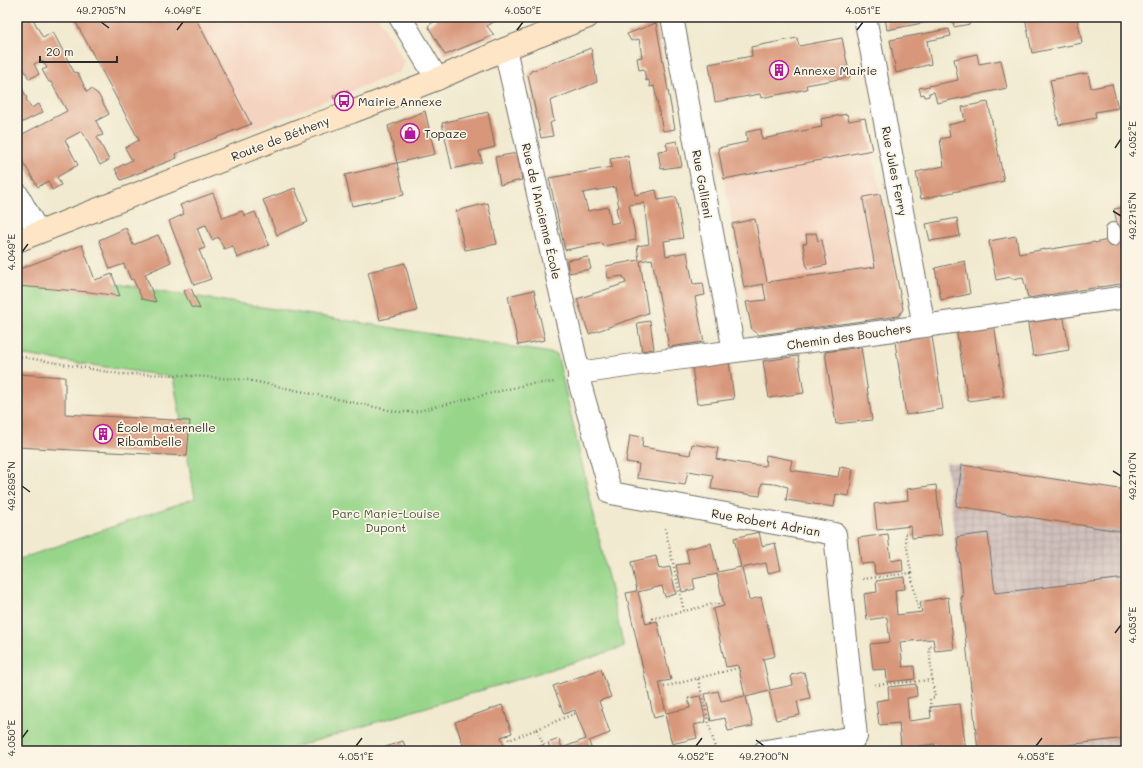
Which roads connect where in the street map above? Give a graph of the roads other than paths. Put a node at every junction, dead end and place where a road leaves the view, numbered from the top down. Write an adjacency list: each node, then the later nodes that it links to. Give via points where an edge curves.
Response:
1 (400, 17): 6 (street)
2 (588, 17): 5 (main road, Route de Bétheny)
3 (672, 17): 12 (street, Rue Gallieni)
4 (864, 17): 11 (street, Rue Jules Ferry)
5 (505, 49): 6 (main road, Route de Bétheny); 13 (street, Rue de l'Ancienne École)
6 (437, 79): 8 (main road, Route de Bétheny)
7 (17, 194): 8 (street)
8 (38, 232): 9 (main road, Route de Bétheny)
9 (17, 241)
10 (1124, 293): 11 (street, Chemin des Bouchers)
11 (924, 326): 12 (street, Chemin des Bouchers)
12 (734, 351): 13 (street, Chemin des Bouchers)
13 (579, 377): 14 (street, Rue Robert Adrian, via 611,493 835,534)
14 (857, 744): 15 (street, Rue Robert Adrian)
15 (765, 751)

